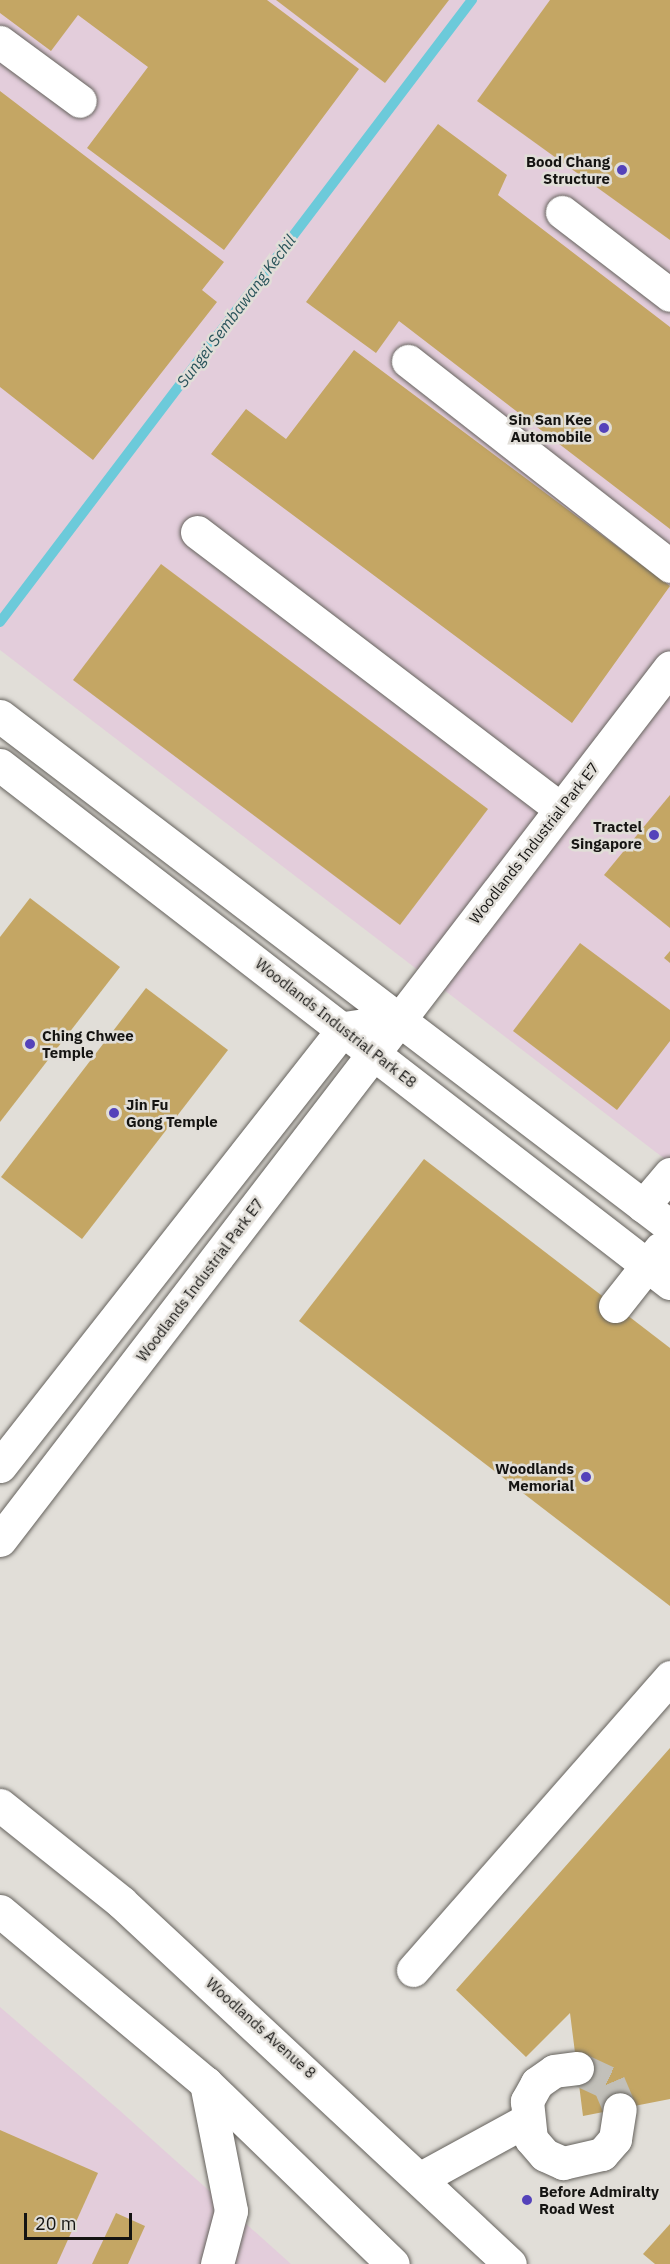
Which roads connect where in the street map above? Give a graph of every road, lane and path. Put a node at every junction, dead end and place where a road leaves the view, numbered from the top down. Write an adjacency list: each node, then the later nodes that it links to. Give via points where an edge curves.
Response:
1 (0, 42): 2 (street)
2 (80, 100)
3 (562, 212): 4 (street)
4 (670, 295)
5 (408, 361): 7 (street)
6 (196, 532): 11 (street)
7 (670, 566)
8 (666, 680): 11 (street, Woodlands Industrial Park E7)
9 (0, 716): 12 (street)
10 (0, 765): 13 (street, Woodlands Industrial Park E8)
11 (561, 809): 12 (street, Woodlands Industrial Park E7)
12 (400, 1021): 13 (street); 14 (street, Woodlands Industrial Park E7); 16 (street)
13 (344, 1028): 14 (street, Woodlands Industrial Park E8); 21 (street)
14 (375, 1054): 19 (street, Woodlands Industrial Park E8); 22 (street, Woodlands Industrial Park E7)
15 (670, 1174): 16 (street)
16 (643, 1206): 17 (street)
17 (670, 1226)
18 (670, 1236): 19 (street)
19 (658, 1275): 20 (street)
20 (615, 1306)
21 (0, 1466)
22 (0, 1540)
23 (670, 1677): 26 (street)
24 (0, 1805): 31 (street, Woodlands Avenue 8, via 122,1902)
25 (0, 1911): 28 (street)
26 (413, 1970)
27 (577, 2068): 30 (street, via 554,2071 537,2083)
28 (206, 2083): 32 (street, via 231,2211); 33 (street)
29 (620, 2109): 30 (street, via 615,2139 583,2162 563,2163 545,2154)
30 (525, 2121): 31 (street)
31 (421, 2178): 34 (street, Woodlands Avenue 8)
32 (217, 2264)
33 (393, 2264)
34 (510, 2264)

